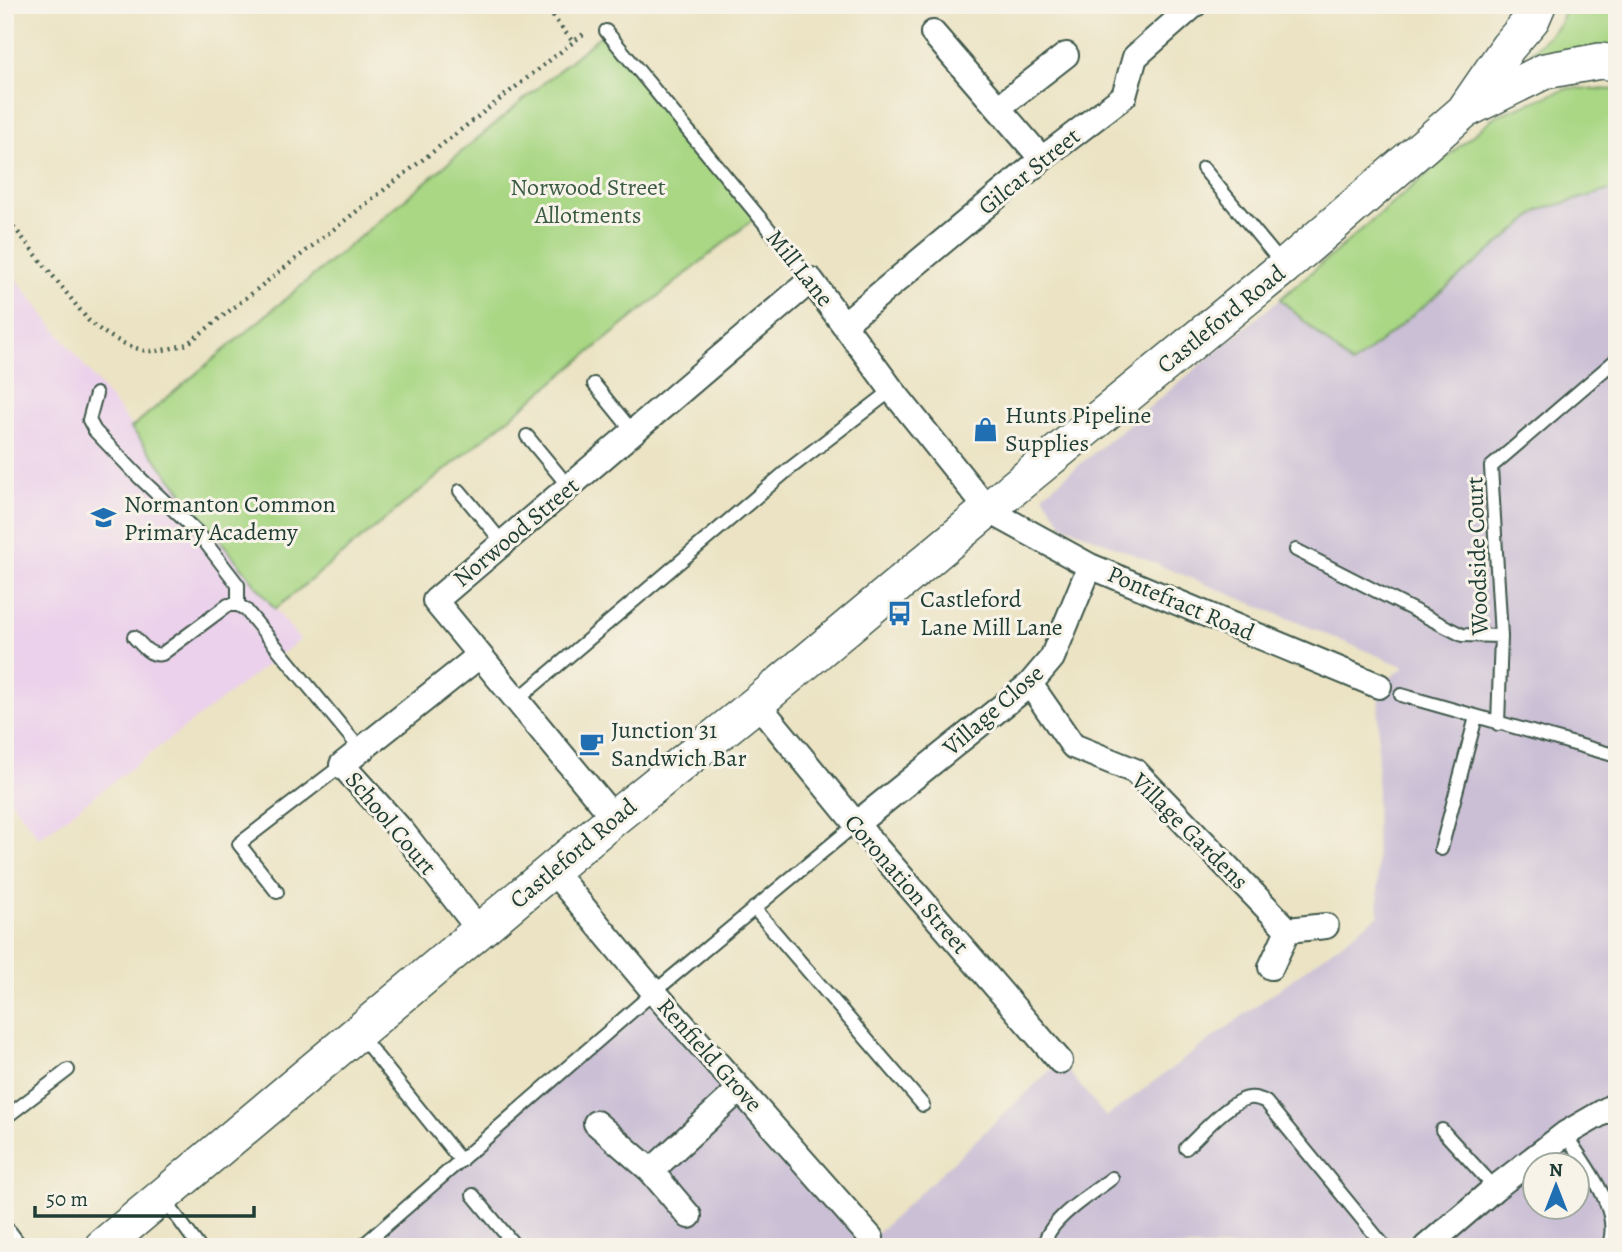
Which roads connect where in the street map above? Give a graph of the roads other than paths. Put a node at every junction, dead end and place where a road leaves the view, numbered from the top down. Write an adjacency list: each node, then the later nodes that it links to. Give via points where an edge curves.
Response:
1 (1194, 5): 9 (street, Gilcar Street, via 1135,57 1124,96)
2 (1538, 5): 8 (street, Castleford Road)
3 (606, 31): 12 (lane, Mill Lane)
4 (933, 33): 7 (street)
5 (1066, 55): 7 (street)
6 (1617, 63): 8 (street, Castleford Road, via 1600,61 1545,71)
7 (999, 107): 9 (street)
8 (1464, 111): 11 (street, Castleford Road)
9 (1042, 159): 13 (street, Gilcar Street)
10 (1203, 168): 11 (lane)
11 (1284, 267): 22 (street, Castleford Road)
12 (811, 280): 13 (street, Mill Lane); 18 (street, Norwood Street)
13 (844, 324): 16 (street, Mill Lane)
14 (1617, 359): 27 (lane, Woodside Court, via 1492,467)
15 (594, 384): 18 (lane)
16 (892, 390): 22 (street, Mill Lane); 32 (lane, via 788,470)
17 (96, 394): 26 (lane, via 89,420 95,430 199,534 238,585)
18 (633, 432): 20 (street, Norwood Street)
19 (527, 436): 20 (lane)
20 (569, 487): 23 (street, Norwood Street)
21 (460, 491): 23 (lane)
22 (988, 510): 25 (street, Pontefract Road); 33 (street, Castleford Road)
23 (503, 543): 29 (street, Norwood Street, via 435,601)
24 (1296, 550): 27 (lane, via 1462,635)
25 (1090, 566): 30 (street, Village Close, via 1052,658); 31 (street, Pontefract Road)
26 (238, 605): 28 (lane, via 228,605 162,654 147,651); 36 (lane)
27 (1501, 636): 35 (lane, Woodside Court)
28 (134, 637)
29 (479, 656): 32 (street, Norwood Street); 36 (street)
30 (1030, 684): 39 (street, Village Close); 45 (street, Village Gardens, via 1073,746 1135,771)
31 (1390, 690): 34 (lane, Pontefract Road)
32 (516, 701): 38 (street, Norwood Street)
33 (757, 703): 38 (street, Castleford Road); 39 (street, Coronation Street)
34 (1476, 717): 35 (lane, Pontefract Road); 40 (lane)
35 (1498, 724): 37 (lane, Pontefract Road)
36 (352, 757): 42 (lane, School Court, via 239,844); 46 (street, School Court, via 402,831)
37 (1617, 757)
38 (614, 818): 41 (street, Castleford Road)
39 (856, 824): 43 (lane); 50 (street, Coronation Street)
40 (1441, 849)
41 (552, 870): 46 (street, Castleford Road); 48 (street, Renfield Grove)
42 (277, 892)
43 (754, 908): 48 (lane); 54 (lane)
44 (1326, 926): 45 (street)
45 (1288, 930): 47 (street)
46 (480, 931): 49 (street, Castleford Road)
47 (1271, 967)
48 (654, 992): 52 (street, Renfield Grove); 60 (lane)
49 (358, 1033): 60 (lane); 65 (street, Castleford Road)
50 (1060, 1061)
51 (68, 1070): 55 (lane)
52 (740, 1089): 61 (street); 68 (street, Renfield Grove)
53 (1617, 1104): 58 (street)
54 (923, 1105)
55 (5, 1118)
56 (596, 1123): 61 (street)
57 (1442, 1130): 63 (lane)
58 (1565, 1134): 63 (street); 77 (lane, via 1613,1221 1614,1233)
59 (1186, 1148): 75 (lane, via 1234,1104 1246,1098 1266,1102)
60 (461, 1161): 72 (lane)
61 (651, 1171): 66 (street)
62 (1112, 1178): 74 (lane, via 1057,1221 1045,1235)
63 (1495, 1188): 76 (street)
64 (473, 1195): 73 (lane)
65 (162, 1198): 70 (street, Castleford Road); 71 (lane)
66 (689, 1216)
67 (5, 1235): 69 (street)
68 (871, 1238)
69 (14, 1247)
70 (102, 1247)
71 (199, 1247)
72 (361, 1247)
73 (516, 1247)
74 (1044, 1247)
75 (1385, 1247)
76 (1426, 1247)
77 (1604, 1247)

